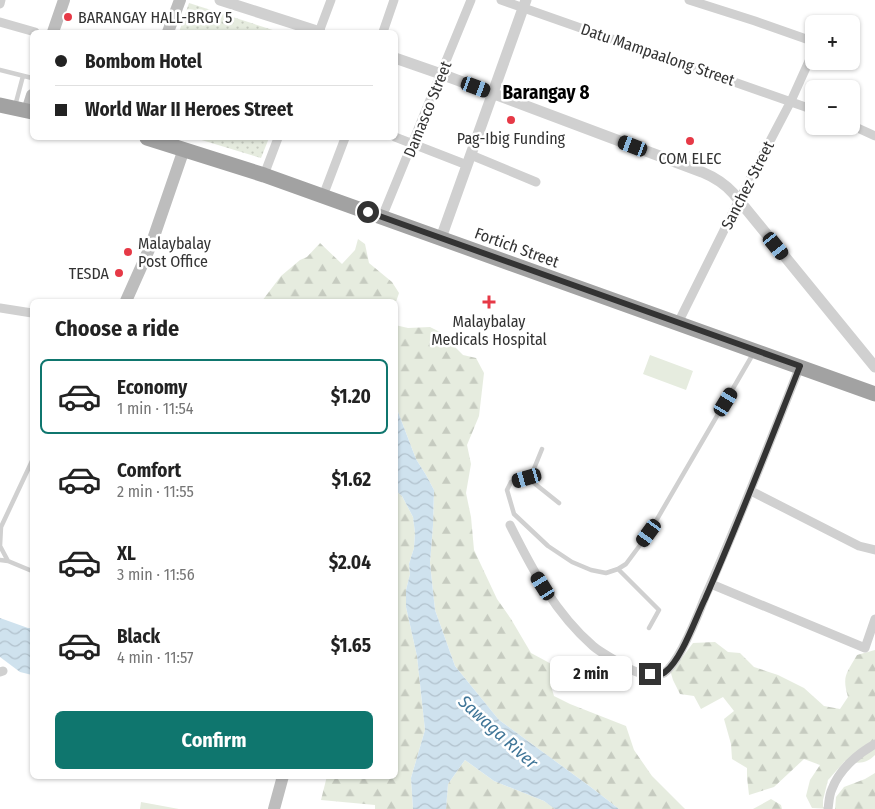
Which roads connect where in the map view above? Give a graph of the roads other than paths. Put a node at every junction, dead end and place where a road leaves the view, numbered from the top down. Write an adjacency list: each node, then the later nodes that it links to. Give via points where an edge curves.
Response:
1 (1, 0): 10 (street)
2 (64, 0): 13 (main road)
3 (180, 0): 14 (main road)
4 (220, 0): 15 (street)
5 (331, 0): 16 (street)
6 (394, 0): 17 (street)
7 (471, 0): 23 (street, Damasco Street)
8 (501, 0): 11 (street, Datu Mampaalong Street)
9 (689, 0): 19 (street)
10 (0, 4)
11 (525, 4): 26 (street); 28 (street, Datu Mampaalong Street)
12 (0, 22): 18 (street)
13 (54, 30)
14 (169, 30)
15 (313, 30)
16 (320, 30)
17 (384, 30)
18 (30, 31)
19 (805, 39)
20 (398, 59): 23 (street)
21 (0, 70): 24 (lane)
22 (805, 70): 28 (street, Sanchez Street)
23 (441, 74): 26 (street); 37 (street, Damasco Street)
24 (23, 76): 25 (lane); 30 (lane)
25 (30, 78)
26 (493, 93): 39 (street); 43 (street, via 702,172 721,182)
27 (30, 97): 30 (main road)
28 (791, 101): 29 (street, Datu Mampaalong Street); 43 (street, Sanchez Street)
29 (805, 106)
30 (19, 109)
31 (860, 129): 32 (street)
32 (875, 136)
33 (398, 138): 37 (street)
34 (152, 140): 38 (highway, Fortich Street)
35 (277, 140): 40 (street)
36 (345, 140): 42 (street)
37 (412, 144): 39 (street); 44 (street, Damasco Street)
38 (184, 150): 40 (highway, Fortich Street); 46 (main road, via 151,245)
39 (469, 160): 41 (street); 45 (street)
40 (264, 175): 42 (highway, Fortich Street)
41 (536, 182)
42 (323, 196): 44 (highway, Fortich Street)
43 (739, 200): 49 (street, Sanchez Street); 52 (street)
44 (382, 217): 45 (highway, Fortich Street)
45 (441, 238): 49 (highway, Fortich Street)
46 (127, 299)
47 (0, 308): 48 (street)
48 (30, 313)
49 (678, 323): 50 (highway, Fortich Street)
50 (755, 351): 51 (highway, Fortich Street); 63 (lane, via 649,533 626,564)
51 (800, 366): 53 (highway, Fortich Street); 57 (street)
52 (875, 368)
53 (875, 394)
54 (542, 449): 56 (lane)
55 (30, 465): 62 (lane, via 1,527 0,546)
56 (531, 476): 58 (lane, via 534,483); 63 (lane, via 511,482 507,490 514,514 548,546 572,562 606,573)
57 (751, 491): 60 (street, via 859,546); 65 (street)
58 (559, 503)
59 (510, 525): 65 (street, via 529,563 568,622 594,646 630,670 643,674 657,675 672,664 684,646)
60 (875, 550)
61 (0, 560): 62 (lane)
62 (8, 561): 64 (lane)
63 (618, 569): 67 (lane, via 658,610)
64 (30, 570)
65 (711, 584): 66 (street, via 865,648)
66 (875, 619)
67 (649, 628)
68 (875, 744): 71 (street, via 839,775 831,790)
69 (282, 779): 70 (main road)
70 (274, 809)
71 (828, 809)

